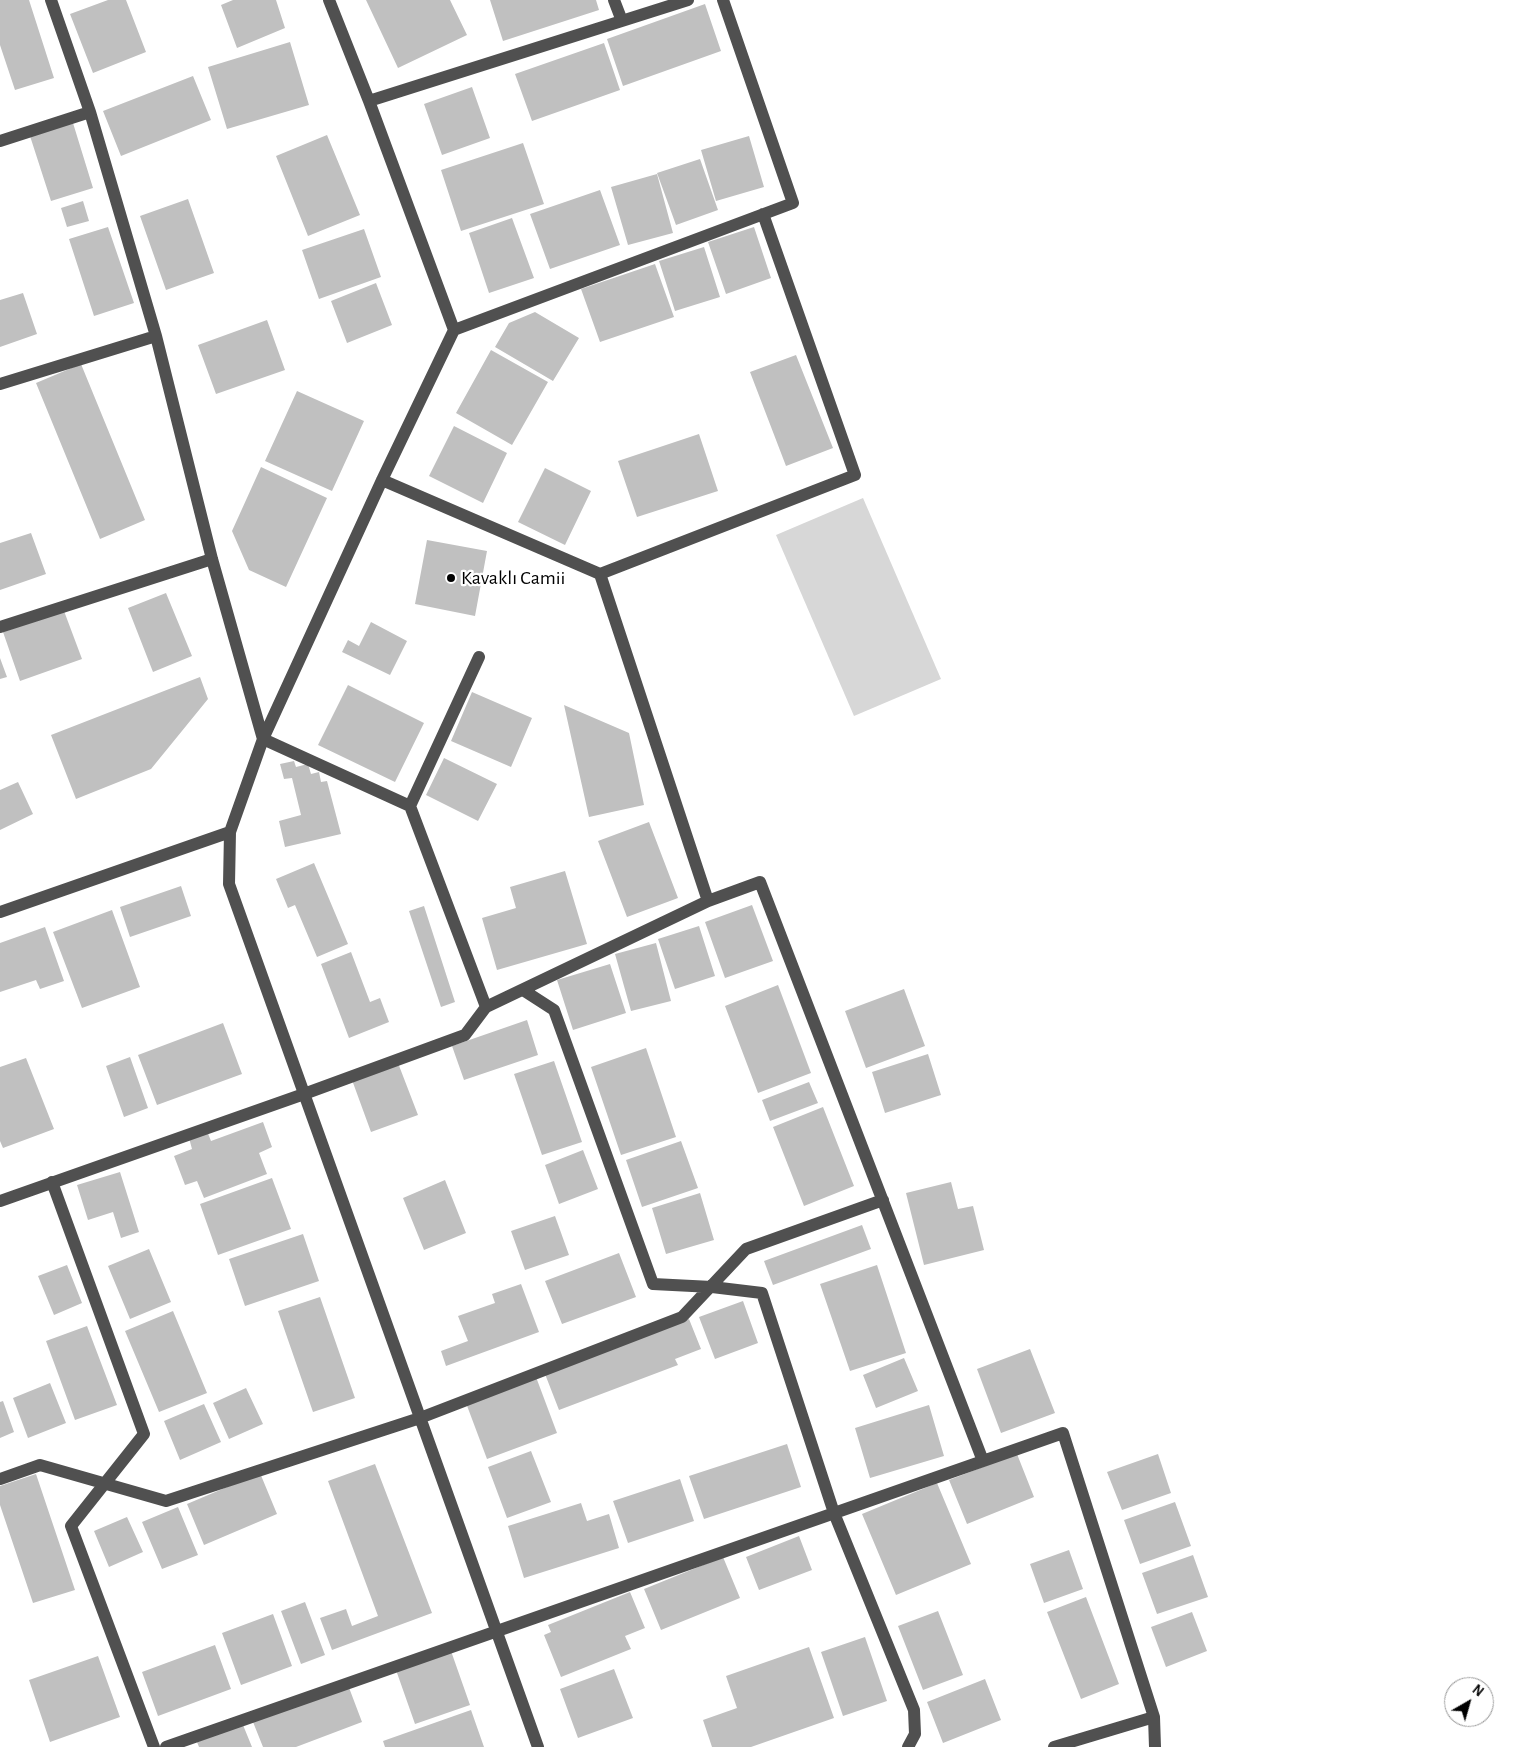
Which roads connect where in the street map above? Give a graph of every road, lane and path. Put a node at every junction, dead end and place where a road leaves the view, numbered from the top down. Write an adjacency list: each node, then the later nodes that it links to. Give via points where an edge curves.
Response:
1 (51, 0): 8 (street)
2 (329, 0): 7 (street)
3 (614, 0): 6 (street)
4 (688, 0): 6 (street)
5 (723, 0): 10 (street, via 793,203)
6 (622, 21): 7 (street)
7 (369, 102): 11 (street)
8 (90, 112): 9 (street); 12 (street)
9 (0, 142)
10 (763, 214): 11 (street); 16 (street, via 855,475)
11 (454, 330): 14 (street)
12 (156, 336): 13 (street); 15 (street)
13 (0, 384)
14 (382, 480): 16 (street); 19 (street)
15 (212, 559): 17 (street); 19 (street)
16 (600, 574): 22 (street)
17 (0, 627)
18 (479, 658): 20 (street)
19 (263, 739): 20 (street); 21 (street)
20 (410, 806): 25 (street)
21 (230, 832): 23 (street); 26 (street, via 229,884)
22 (708, 901): 24 (street); 28 (street, via 760,882)
23 (0, 912)
24 (524, 990): 25 (street); 30 (street, via 554,1010 652,1284)
25 (486, 1007): 26 (street, via 465,1035)
26 (304, 1094): 27 (street); 31 (street)
27 (52, 1182): 29 (street); 34 (street, via 144,1434)
28 (883, 1200): 30 (street, via 746,1249); 32 (street)
29 (0, 1201)
30 (712, 1287): 31 (street, via 682,1317); 35 (street, via 762,1293)
31 (420, 1418): 34 (street, via 166,1501); 36 (street)
32 (983, 1461): 35 (street); 37 (street, via 1063,1433)
33 (0, 1479): 34 (street, via 40,1465)
34 (104, 1484): 38 (street, via 71,1526)
35 (834, 1513): 36 (street); 41 (street, via 914,1710 915,1734)
36 (496, 1632): 39 (street); 40 (street)
37 (1154, 1717): 42 (street); 43 (street)
38 (154, 1747)
39 (166, 1747)
40 (538, 1747)
41 (908, 1747)
42 (1054, 1747)
43 (1155, 1747)

